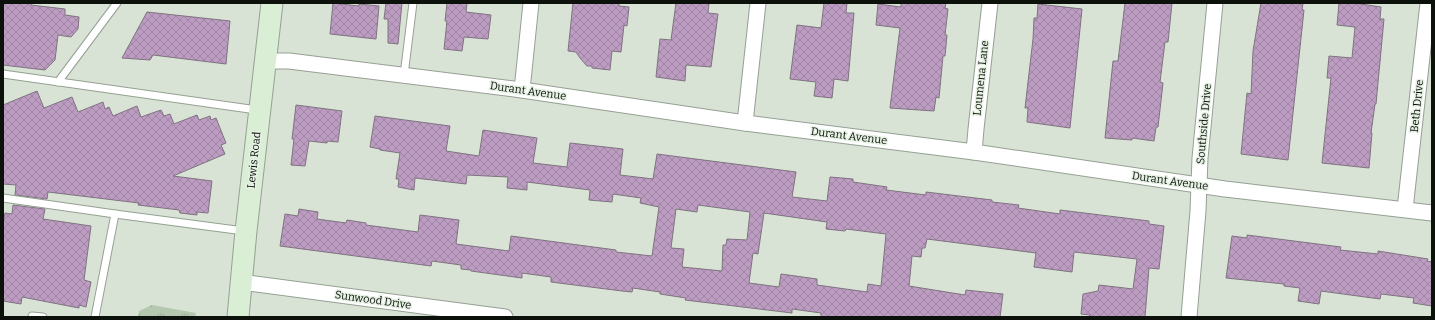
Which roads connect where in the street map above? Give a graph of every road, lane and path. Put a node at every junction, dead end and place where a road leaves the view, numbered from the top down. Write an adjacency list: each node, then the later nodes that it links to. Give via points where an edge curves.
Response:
1 (117, 3): 12 (lane)
2 (272, 3): 9 (street, Lewis Road)
3 (412, 3): 11 (lane)
4 (531, 3): 13 (street)
5 (758, 3): 15 (street)
6 (990, 3): 16 (street, Loumena Lane)
7 (1215, 3): 17 (street, Southside Drive)
8 (1428, 3): 19 (street, Beth Drive)
9 (266, 61): 11 (street, Durant Avenue, via 289,61); 14 (street, Lewis Road)
10 (3, 74): 12 (lane)
11 (404, 75): 13 (street, Durant Avenue)
12 (58, 82): 14 (lane)
13 (522, 90): 15 (street, Durant Avenue)
14 (260, 110): 22 (street, Lewis Road)
15 (745, 123): 16 (street, Durant Avenue)
16 (974, 152): 17 (street, Durant Avenue)
17 (1199, 186): 19 (street, Durant Avenue); 29 (street, Southside Drive)
18 (3, 198): 21 (lane)
19 (1405, 209): 20 (street, Durant Avenue)
20 (1432, 213)
21 (115, 214): 22 (lane); 26 (lane)
22 (246, 231): 23 (street, Lewis Road)
23 (242, 282): 27 (street, Lewis Road); 28 (street, Sunwood Drive)
24 (32, 317): 25 (lane)
25 (43, 317)
26 (95, 317)
27 (238, 317)
28 (505, 317)
29 (1189, 317)

